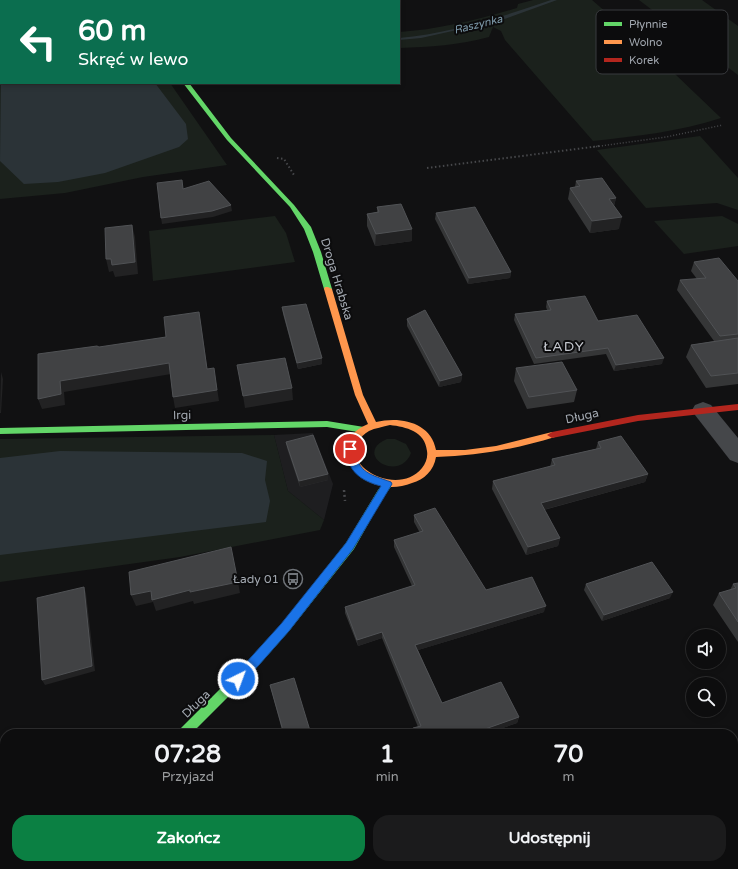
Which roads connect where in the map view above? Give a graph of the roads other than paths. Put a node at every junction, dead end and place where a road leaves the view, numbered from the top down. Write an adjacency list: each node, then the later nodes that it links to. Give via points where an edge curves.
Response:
1 (187, 84): 4 (street, Droga Hrabska, via 228,139 292,206 308,229 359,395)
2 (738, 407): 3 (street, Długa)
3 (703, 410): 7 (street, Długa, via 578,429 496,449); 8 (street)
4 (373, 425): 5 (street); 7 (street, via 390,422 415,427 431,443)
5 (364, 430): 6 (street, Irgi, via 326,424); 9 (street, via 353,441 350,449 351,458 362,475)
6 (0, 431)
7 (433, 454): 9 (street, via 432,463 415,479 402,484)
8 (738, 454)
9 (388, 484): 10 (street, Długa, via 350,546 285,628)
10 (188, 729)

